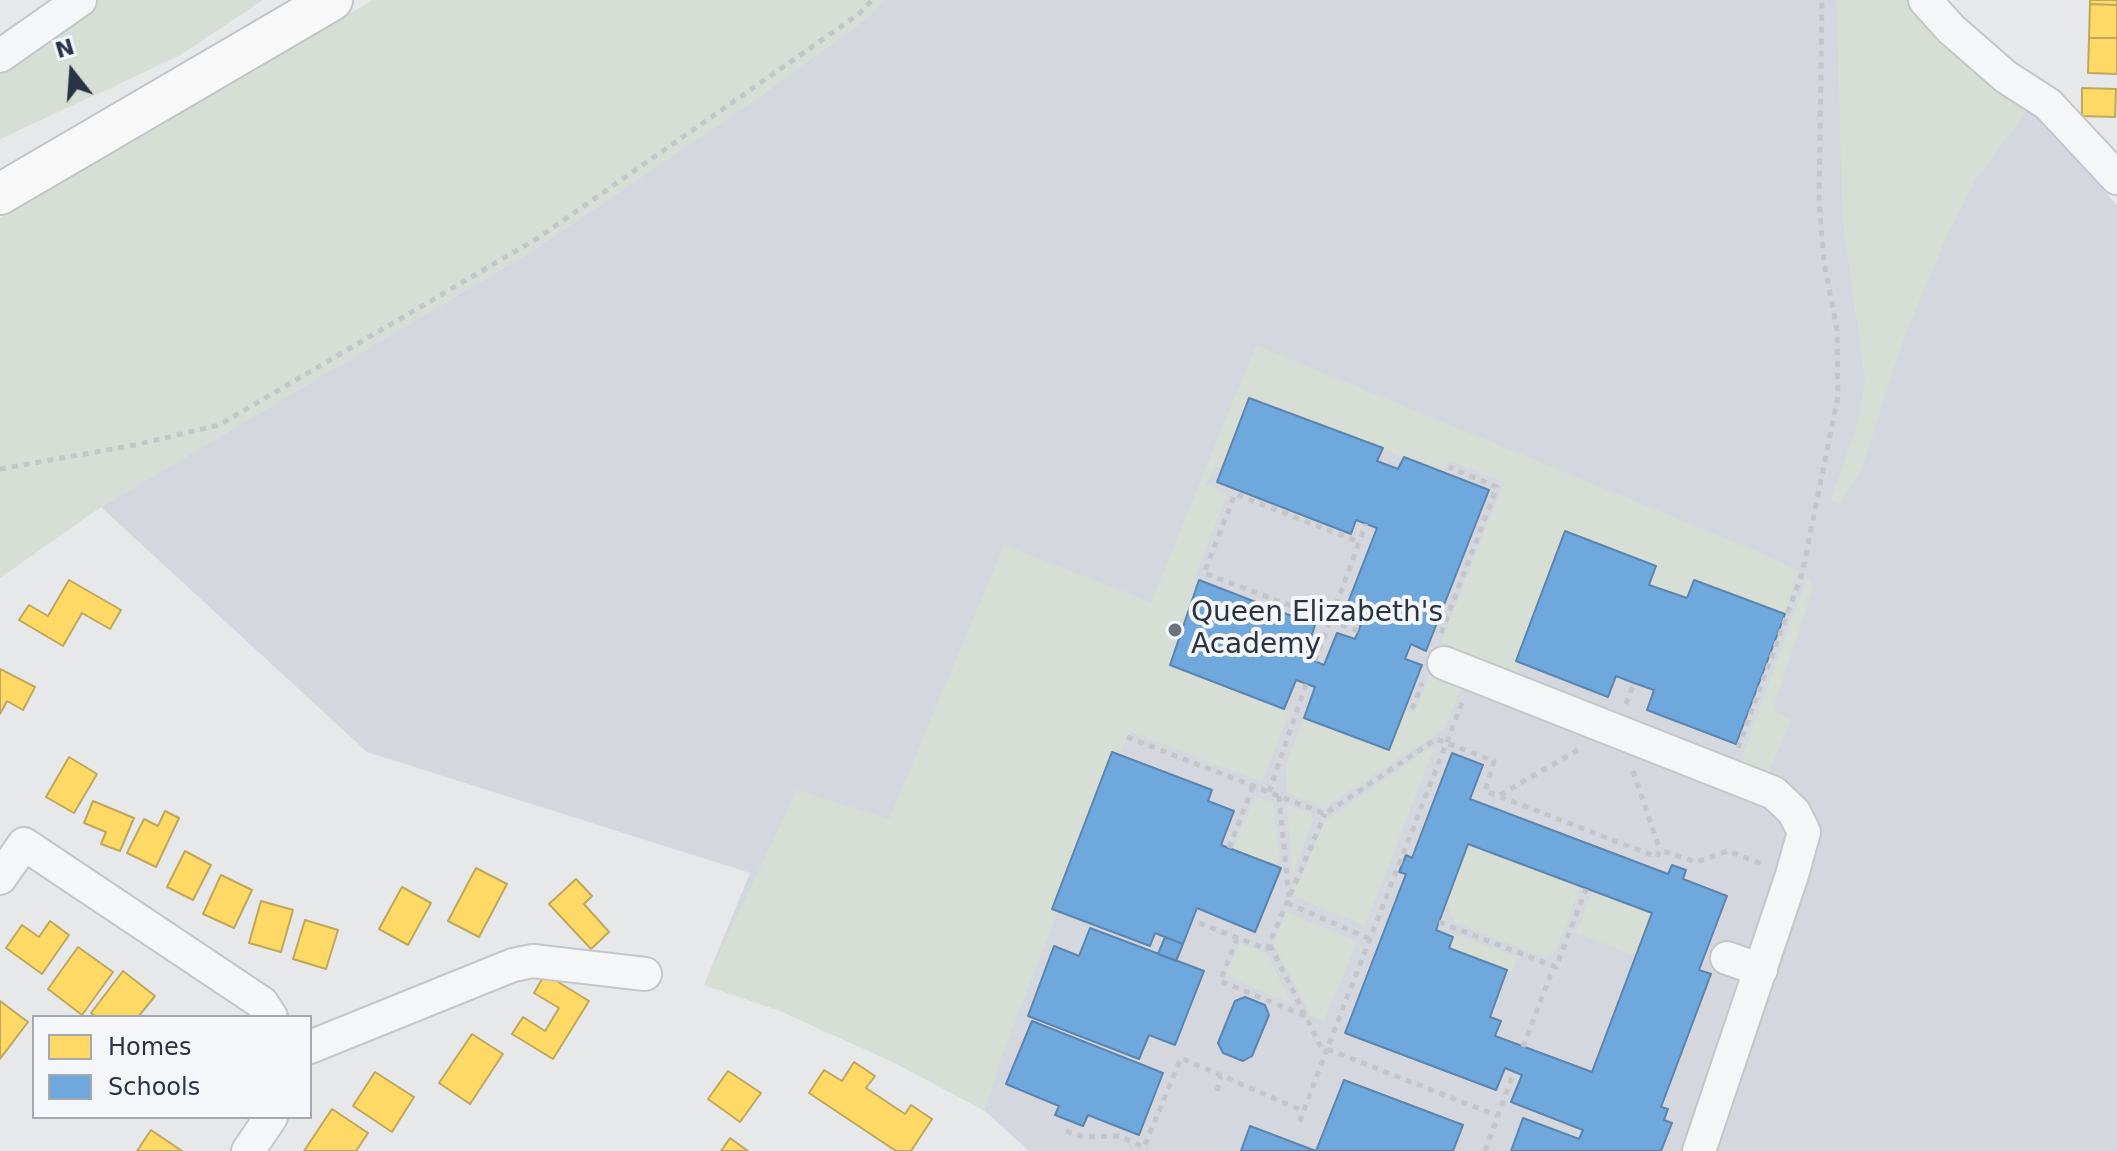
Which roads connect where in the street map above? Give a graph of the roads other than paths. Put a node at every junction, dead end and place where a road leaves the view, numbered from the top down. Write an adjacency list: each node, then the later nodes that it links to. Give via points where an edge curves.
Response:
1 (80, 0): 4 (street)
2 (332, 0): 6 (main road)
3 (1925, 0): 5 (street, via 2006,77 2048,104)
4 (0, 56)
5 (2117, 178)
6 (0, 194)
7 (1436, 659): 10 (street, via 1774,793 1794,812 1804,832)
8 (0, 878): 12 (street, via 24,844 262,1003)
9 (1727, 958): 10 (street)
10 (1761, 970): 16 (street)
11 (645, 974): 13 (street, via 533,961 513,965)
12 (270, 1015)
13 (312, 1046)
14 (270, 1119): 15 (street)
15 (248, 1151)
16 (1699, 1151)

